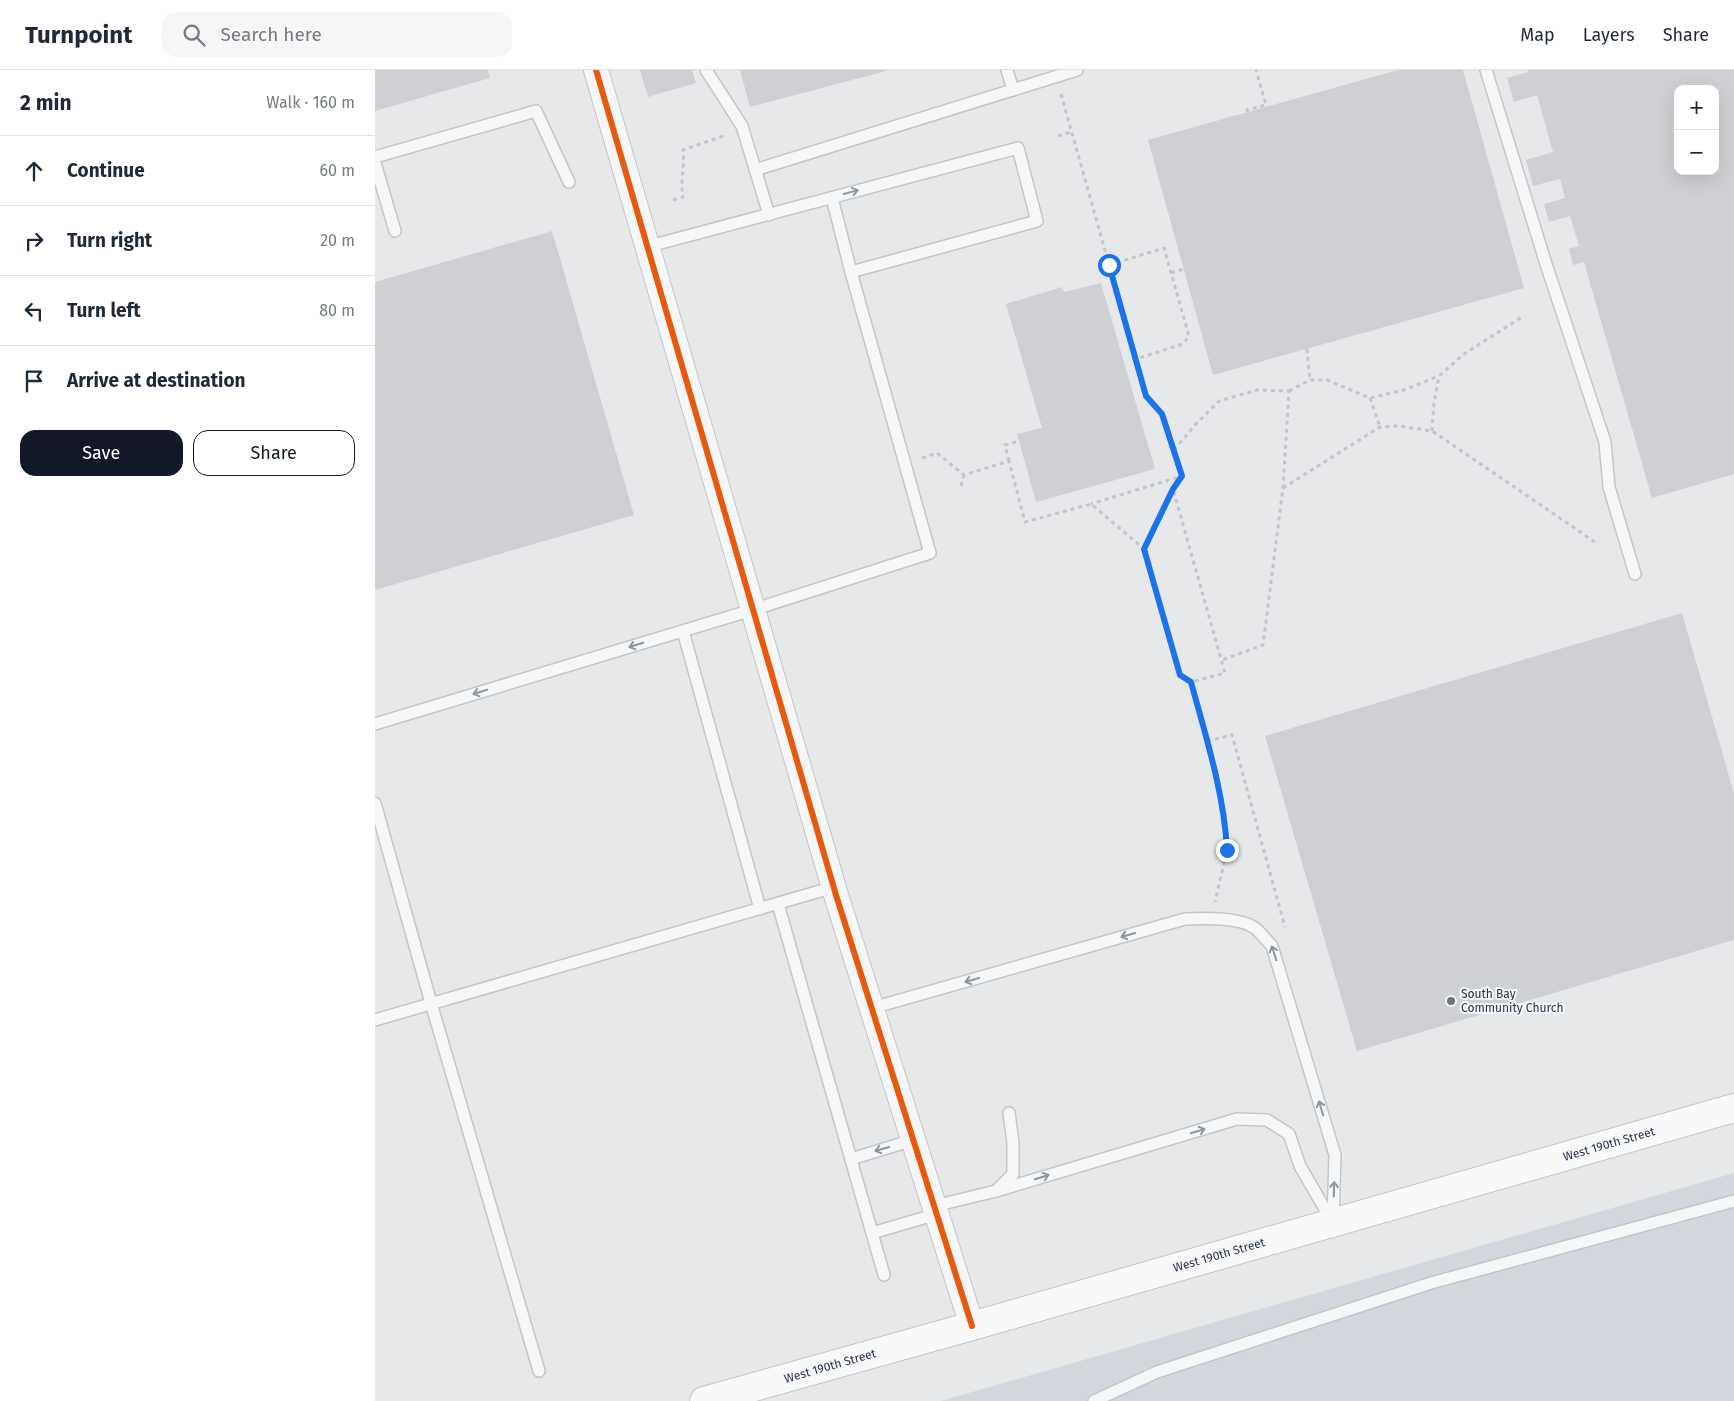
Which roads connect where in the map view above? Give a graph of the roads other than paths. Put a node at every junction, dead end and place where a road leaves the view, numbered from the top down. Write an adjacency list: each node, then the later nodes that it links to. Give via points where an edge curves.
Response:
1 (596, 70): 14 (street)
2 (705, 70): 9 (lane, via 743,130)
3 (1007, 70): 6 (lane)
4 (1077, 70): 6 (lane)
5 (1486, 70): 16 (lane, via 1605,442 1609,487)
6 (1013, 90): 9 (lane)
7 (375, 157): 10 (lane, via 536,111)
8 (375, 163): 13 (lane)
9 (755, 170): 12 (lane)
10 (569, 182)
11 (832, 198): 12 (lane); 15 (lane); 15 (lane, one-way to 15, via 1017,148 1037,221)
12 (769, 215): 14 (lane)
13 (395, 231)
14 (646, 247): 17 (street)
15 (851, 272): 17 (lane, via 931,553)
16 (1635, 574)
17 (753, 610): 18 (lane); 21 (street)
18 (683, 631): 19 (lane, one-way to 19); 23 (lane)
19 (375, 724)
20 (375, 803): 24 (lane)
21 (834, 887): 22 (lane); 25 (street)
22 (778, 904): 23 (lane); 30 (lane)
23 (760, 909): 24 (lane)
24 (431, 1003): 26 (lane); 38 (lane)
25 (872, 1008): 29 (street); 34 (lane, one-way to 25, via 1335,1155 1272,946 1254,927 1231,920 1185,919)
26 (375, 1020)
27 (1734, 1108): 34 (main road, West 190th Street)
28 (1009, 1113): 31 (lane, via 1013,1174)
29 (913, 1140): 30 (lane, one-way to 30); 33 (street)
30 (851, 1158): 35 (lane)
31 (996, 1191): 33 (lane); 34 (lane, one-way to 34, via 1237,1119 1267,1120 1289,1134 1300,1166)
32 (1734, 1201): 40 (lane, via 1431,1283 1157,1372)
33 (935, 1210): 35 (lane); 37 (street)
34 (1333, 1223): 37 (main road, West 190th Street)
35 (872, 1233): 36 (lane)
36 (884, 1274)
37 (972, 1326): 39 (main road, West 190th Street)
38 (539, 1371)
39 (704, 1401)
40 (1094, 1401)

